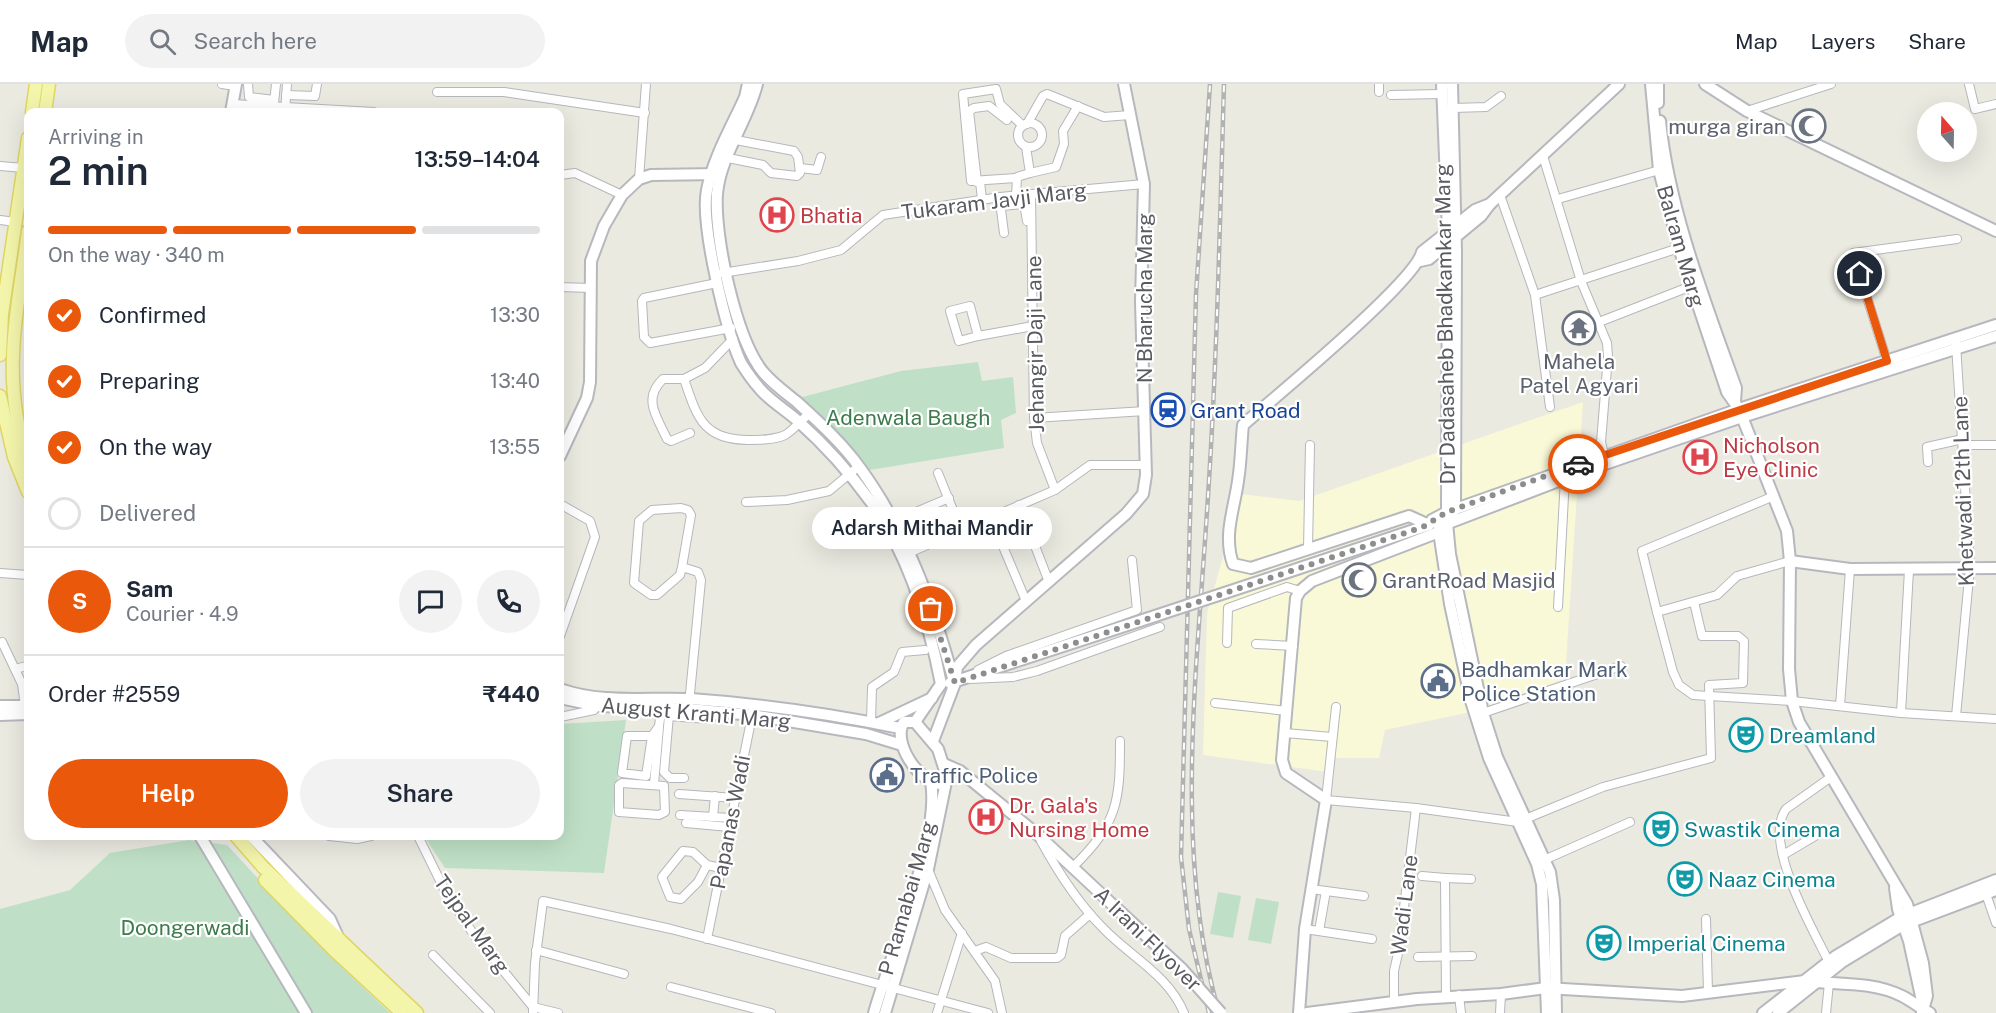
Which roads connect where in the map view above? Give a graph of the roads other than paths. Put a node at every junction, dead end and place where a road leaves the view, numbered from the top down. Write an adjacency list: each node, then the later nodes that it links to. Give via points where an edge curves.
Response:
1 (36, 84): 28 (main road)
2 (49, 84): 29 (main road)
3 (222, 84): 18 (street)
4 (276, 84): 25 (street)
5 (287, 84): 23 (street)
6 (316, 84): 23 (street, via 313,97)
7 (646, 84): 35 (street)
8 (748, 84): 51 (main road)
9 (757, 84): 40 (main road, via 752,106)
10 (1124, 84): 36 (main road, N Bharucha Marg)
11 (1452, 84): 33 (main road, Dr Dadasaheb Bhadkamkar Marg)
12 (1619, 84): 42 (main road)
13 (1651, 84): 39 (main road, Balram Marg)
14 (1658, 84): 39 (main road, Balram Marg)
15 (1705, 84): 34 (main road)
16 (1831, 84): 34 (street)
17 (1969, 84): 26 (street, via 1975,109)
18 (235, 87): 19 (street); 30 (main road)
19 (248, 88): 25 (street, via 249,98)
20 (1442, 89): 22 (street); 71 (main road, Dr Dadasaheb Bhadkamkar Marg)
21 (437, 92): 35 (street, via 504,92)
22 (1391, 94)
23 (286, 95): 32 (street)
24 (1501, 96): 33 (street, via 1486,107)
25 (274, 103): 30 (street); 31 (street)
26 (1996, 104)
27 (1078, 106): 36 (street, via 1104,117); 38 (street, via 1045,94); 49 (street, via 1063,131 1064,144 1056,167)
28 (33, 108)
29 (46, 108)
30 (232, 108)
31 (282, 108)
32 (285, 108)
33 (1452, 108): 60 (main road, Dr Dadasaheb Bhadkamkar Marg)
34 (1747, 111): 69 (main road)
35 (645, 113): 53 (street)
36 (1130, 115): 55 (main road, N Bharucha Marg)
37 (1007, 120): 54 (street, via 989,106 969,111)
38 (1025, 125): 41 (street, via 1017,136); 41 (street, via 1039,127 1042,136 1038,144); 54 (street, via 1000,104 996,89 963,94 970,180)
39 (1656, 125): 48 (main road, Balram Marg)
40 (736, 140): 44 (main road); 47 (street, via 789,149 796,153)
41 (1026, 147): 49 (street)
42 (1543, 156): 58 (main road); 61 (street)
43 (821, 157): 47 (street, via 818,170)
44 (728, 158): 47 (street, via 763,165 773,174 797,176); 51 (main road)
45 (0, 166): 46 (street)
46 (24, 168): 67 (main road)
47 (800, 168)
48 (1664, 169): 61 (street); 73 (main road, Balram Marg)
49 (1030, 173): 52 (street)
50 (564, 174): 57 (street, via 575,173)
51 (715, 177): 53 (main road); 76 (main road)
52 (1016, 178): 54 (street); 59 (street)
53 (642, 179): 57 (main road)
54 (979, 182): 62 (street)
55 (1144, 184): 56 (street, Tukaram Javji Marg); 96 (main road, N Bharucha Marg, via 1141,302)
56 (1031, 194): 59 (street, Tukaram Javji Marg); 64 (street); 68 (street, Jehangir Daji Lane)
57 (622, 195): 80 (main road, via 604,226 591,261)
58 (1500, 195): 65 (main road); 81 (street)
59 (1016, 196): 63 (street, Tukaram Javji Marg)
60 (1455, 197): 65 (main road, via 1472,205); 71 (main road, Dr Dadasaheb Bhadkamkar Marg)
61 (1558, 199): 77 (street)
62 (982, 200): 63 (street, Tukaram Javji Marg); 76 (street, Tukaram Javji Marg, via 883,215 841,250)
63 (1000, 202): 64 (street); 70 (street)
64 (1024, 204): 68 (street, via 1028,225)
65 (1490, 204): 71 (main road, via 1481,216)
66 (0, 220): 67 (street)
67 (16, 222): 74 (main road)
68 (1032, 227): 85 (street, Jehangir Daji Lane)
69 (1996, 231)
70 (1004, 233)
71 (1452, 234): 122 (main road, Dr Dadasaheb Bhadkamkar Marg); 125 (main road, via 1422,252 1420,261 1390,294 1243,425 1227,547 1233,564 1251,568)
72 (1957, 239): 91 (street, via 1853,253)
73 (1683, 247): 77 (street); 78 (main road, Balram Marg)
74 (6, 253): 82 (main road)
75 (24, 258): 104 (main road, via 10,354 11,394)
76 (720, 277): 86 (main road); 86 (street, Tukaram Javji Marg, via 644,298 644,338 650,343); 97 (main road, via 764,373)
77 (1581, 280): 81 (street); 83 (street)
78 (1695, 285): 83 (street); 95 (main road, Balram Marg, via 1727,392)
79 (564, 287): 80 (street)
80 (590, 288): 105 (main road, via 590,382 587,398)
81 (1535, 295): 94 (street)
82 (1, 314): 90 (main road)
83 (1599, 322): 106 (street, via 1608,349 1601,442)
84 (1996, 325): 89 (main road)
85 (1033, 326): 87 (street); 98 (street, Jehangir Daji Lane)
86 (732, 334): 92 (street, via 705,368); 99 (main road, via 741,363 760,390)
87 (978, 336): 87 (street, via 958,340 951,310 970,306)
88 (1996, 336): 89 (main road)
89 (1956, 343): 91 (main road); 95 (main road); 101 (street, Khetwadi 12th Lane)
90 (0, 353)
91 (1887, 361): 95 (main road)
92 (684, 379): 99 (street, via 702,423 720,437 773,439 786,435); 100 (street, via 663,379 651,402 668,441)
93 (0, 396): 113 (main road)
94 (1550, 407)
95 (1739, 409): 106 (main road); 112 (main road); 116 (main road, Balram Marg)
96 (1145, 411): 98 (street); 108 (main road, N Bharucha Marg)
97 (810, 413): 99 (street); 109 (main road)
98 (1034, 418): 115 (street, Jehangir Daji Lane, via 1037,443)
99 (799, 422): 111 (main road)
100 (690, 433)
101 (1964, 442): 103 (street); 107 (street, via 1927,447); 130 (street, Khetwadi 12th Lane)
102 (1310, 445): 125 (street)
103 (1996, 445)
104 (24, 446)
105 (564, 446)
106 (1604, 455): 122 (main road)
107 (1928, 462)
108 (1145, 465): 115 (street, via 1090,465); 136 (main road, N Bharucha Marg, via 1143,494)
109 (860, 466): 111 (street); 114 (main road)
110 (938, 473): 117 (street)
111 (850, 475): 114 (main road); 118 (street, via 838,486 814,495)
112 (1565, 478): 122 (main road); 140 (street)
113 (24, 482)
114 (867, 488): 123 (main road)
115 (1055, 490): 119 (street)
116 (1774, 496): 128 (main road, Balram Marg, via 1787,531); 141 (street, via 1642,551)
117 (949, 498): 123 (street); 124 (street)
118 (746, 502)
119 (1019, 505): 121 (street); 136 (street)
120 (564, 506): 142 (street, via 590,521 595,537)
121 (991, 518): 124 (street); 138 (street)
122 (1439, 522): 125 (main road, via 1409,516); 137 (main road, via 1312,581); 152 (main road, bridge); 173 (main road, Dr Dadasaheb Bhadkamkar Marg, via 1450,554); 195 (main road, Dr Dadasaheb Bhadkamkar Marg, via 1450,604 1471,701 1489,758)
123 (890, 523): 126 (main road); 154 (main road, via 930,630)
124 (961, 530): 126 (street)
125 (1308, 549)
126 (911, 552): 153 (main road)
127 (1132, 560): 152 (street, via 1137,610 1006,656)
128 (1790, 561): 132 (main road); 139 (street, via 1737,576 1717,595); 160 (main road, Balram Marg)
129 (682, 567): 129 (street, via 691,515 688,510 652,510 645,514 638,526 634,583 657,595 680,575); 163 (street, via 701,576)
130 (1970, 567): 131 (main road); 133 (main road); 177 (street, Khetwadi 12th Lane)
131 (1996, 568)
132 (1850, 569): 133 (main road); 166 (street)
133 (1909, 570): 174 (street)
134 (0, 573): 135 (street)
135 (24, 575)
136 (1049, 582): 138 (main road, N Bharucha Marg)
137 (1300, 591): 145 (street, via 1287,587 1228,608); 147 (main road, via 1296,598)
138 (1026, 601): 153 (main road, N Bharucha Marg, via 969,652 957,667)
139 (1694, 602): 141 (street); 157 (street, via 1702,636 1744,639 1743,683 1711,684)
140 (1558, 607)
141 (1657, 612): 157 (street, via 1679,685 1693,695)
142 (564, 625)
143 (1160, 627): 152 (street, via 1037,671 1013,677)
144 (2, 642): 151 (street)
145 (1227, 643)
146 (1256, 644): 147 (street)
147 (1293, 646): 172 (main road)
148 (925, 650): 179 (street, via 902,652 894,672 872,687)
149 (1621, 666): 173 (street)
150 (24, 667): 151 (street)
151 (15, 669): 156 (street)
152 (968, 679): 153 (main road)
153 (955, 683): 154 (main road); 186 (main road, N Bharucha Marg)
154 (941, 684): 159 (main road)
155 (564, 690): 161 (main road, August Kranti Marg)
156 (24, 694)
157 (1709, 697): 160 (street); 204 (street, via 1712,753 1706,761 1603,787)
158 (564, 698): 161 (main road, August Kranti Marg)
159 (932, 698): 179 (main road); 180 (main road)
160 (1792, 701): 166 (street); 190 (main road, Balram Marg, via 1799,722)
161 (601, 702): 165 (main road, August Kranti Marg); 176 (street, via 594,711)
162 (1215, 703): 172 (street)
163 (689, 704): 165 (main road, August Kranti Marg); 167 (main road, August Kranti Marg)
164 (0, 706): 169 (main road)
165 (666, 706): 167 (street, via 709,719); 181 (street); 191 (street, via 664,772 670,778)
166 (1840, 706): 174 (street)
167 (724, 707): 171 (main road, August Kranti Marg)
168 (1336, 707): 185 (street)
169 (24, 708)
170 (24, 709): 175 (main road)
171 (753, 710): 179 (main road, August Kranti Marg); 188 (main road, August Kranti Marg); 198 (street, Papanas Wadi)
172 (1287, 711): 183 (main road)
173 (1483, 713): 195 (main road, Dr Dadasaheb Bhadkamkar Marg)
174 (1901, 713): 177 (street)
175 (0, 715)
176 (564, 716)
177 (1956, 716): 178 (street)
178 (1996, 719)
179 (875, 723): 182 (main road, August Kranti Marg)
180 (915, 723): 182 (main road, via 904,722); 186 (main road)
181 (659, 726): 184 (street); 194 (street)
182 (900, 728): 188 (main road)
183 (1285, 733): 185 (street); 199 (main road, via 1282,760 1286,773)
184 (652, 736): 184 (street, via 646,776 622,773 627,736)
185 (1332, 737): 199 (street)
186 (933, 741): 189 (main road)
187 (1120, 741): 220 (street, via 1120,791 1112,818)
188 (902, 745): 193 (main road)
189 (944, 764): 192 (main road, P Ramabai Marg); 208 (main road, A Irani Flyover, via 960,771)
190 (1831, 777): 215 (street, via 1782,814); 231 (main road, Balram Marg, via 1907,904)
191 (684, 778)
192 (945, 781): 193 (main road); 217 (main road, P Ramabai Marg)
193 (931, 782): 217 (main road, P Ramabai Marg, via 932,812)
194 (654, 784): 194 (street, via 662,784 666,789 663,813 618,811 620,784)
195 (1507, 787): 204 (main road, Dr Dadasaheb Bhadkamkar Marg)
196 (679, 794): 197 (street)
197 (715, 796): 198 (street); 202 (street)
198 (735, 798): 203 (street, Papanas Wadi)
199 (1326, 800): 200 (street); 225 (main road)
200 (1416, 808): 204 (street); 258 (street, Wadi Lane, via 1394,971)
201 (680, 815): 202 (street)
202 (713, 817): 203 (street)
203 (731, 818): 207 (street, Papanas Wadi)
204 (1522, 821): 216 (main road, Dr Dadasaheb Bhadkamkar Marg); 252 (main road, Dr Dadasaheb Bhadkamkar Marg, via 1542,884)
205 (1630, 822): 216 (street)
206 (686, 823): 207 (street)
207 (729, 827): 219 (street, Papanas Wadi)
208 (1038, 835): 220 (main road, A Irani Flyover); 229 (street, via 1058,872)
209 (1815, 836): 215 (street)
210 (202, 840): 261 (main road)
211 (230, 840): 262 (main road, via 334,950)
212 (239, 840): 236 (main road)
213 (255, 840): 236 (main road, via 330,919)
214 (420, 840): 259 (street, Tejpal Marg, via 440,882 474,935)
215 (1783, 855): 245 (street)
216 (1544, 860): 252 (main road, Dr Dadasaheb Bhadkamkar Marg, via 1554,900)
217 (925, 864): 235 (street, via 945,910); 250 (main road, P Ramabai Marg)
218 (707, 865): 218 (street, via 698,854 682,851 662,877 670,897 681,899 698,882); 219 (street)
219 (721, 868): 237 (street, Papanas Wadi)
220 (1072, 868): 273 (main road, A Irani Flyover, bridge, via 1182,969)
221 (1422, 876): 222 (street)
222 (1445, 878): 223 (street); 244 (street)
223 (1471, 879)
224 (1996, 880): 231 (main road)
225 (1311, 889): 226 (street); 233 (main road)
226 (1326, 891): 228 (street); 234 (street)
227 (1991, 892): 231 (main road); 232 (street)
228 (1364, 896)
229 (1090, 914): 240 (street, via 1065,936 1057,958 1011,958 986,947); 272 (street, via 1163,981)
230 (1706, 919): 253 (street)
231 (1906, 919): 245 (main road); 248 (main road); 260 (main road, Balram Marg, via 1919,964)
232 (1996, 923)
233 (1305, 929): 234 (street); 274 (main road)
234 (1319, 931): 238 (street)
235 (962, 933): 240 (street); 257 (street)
236 (340, 939): 263 (main road)
237 (707, 939): 239 (street, via 543,901); 250 (street)
238 (1372, 939)
239 (536, 950): 246 (street); 259 (street)
240 (975, 951): 271 (street, via 995,981)
241 (433, 955): 264 (street)
242 (1472, 956): 244 (street)
243 (1418, 957): 244 (street)
244 (1446, 957): 256 (street)
245 (1829, 962): 247 (main road)
246 (624, 974)
247 (1805, 981): 253 (main road); 280 (main road)
248 (1817, 982): 249 (main road); 281 (main road)
249 (1829, 983): 260 (main road, via 1886,990); 282 (street)
250 (887, 986): 257 (street); 267 (main road, P Ramabai Marg); 268 (main road, P Ramabai Marg)
251 (671, 987): 266 (street)
252 (1551, 988): 253 (main road, via 1682,996); 254 (main road); 278 (main road, Dr Dadasaheb Bhadkamkar Marg); 279 (main road, Dr Dadasaheb Bhadkamkar Marg)
253 (1708, 992)
254 (1501, 994): 255 (main road); 277 (street)
255 (1459, 995): 256 (main road); 276 (street)
256 (1446, 996): 258 (main road)
257 (939, 1000): 269 (street); 270 (street)
258 (1394, 1001): 275 (main road)
259 (533, 1010): 265 (street)
260 (1924, 1010)
261 (306, 1013)
262 (402, 1013)
263 (417, 1013)
264 (490, 1013)
265 (558, 1013)
266 (771, 1013)
267 (874, 1013)
268 (885, 1013)
269 (937, 1013)
270 (988, 1013)
271 (1002, 1013)
272 (1184, 1013)
273 (1221, 1013)
274 (1299, 1013)
275 (1307, 1013)
276 (1461, 1013)
277 (1500, 1013)
278 (1547, 1013)
279 (1556, 1013)
280 (1763, 1013)
281 (1778, 1013)
282 (1826, 1013)

